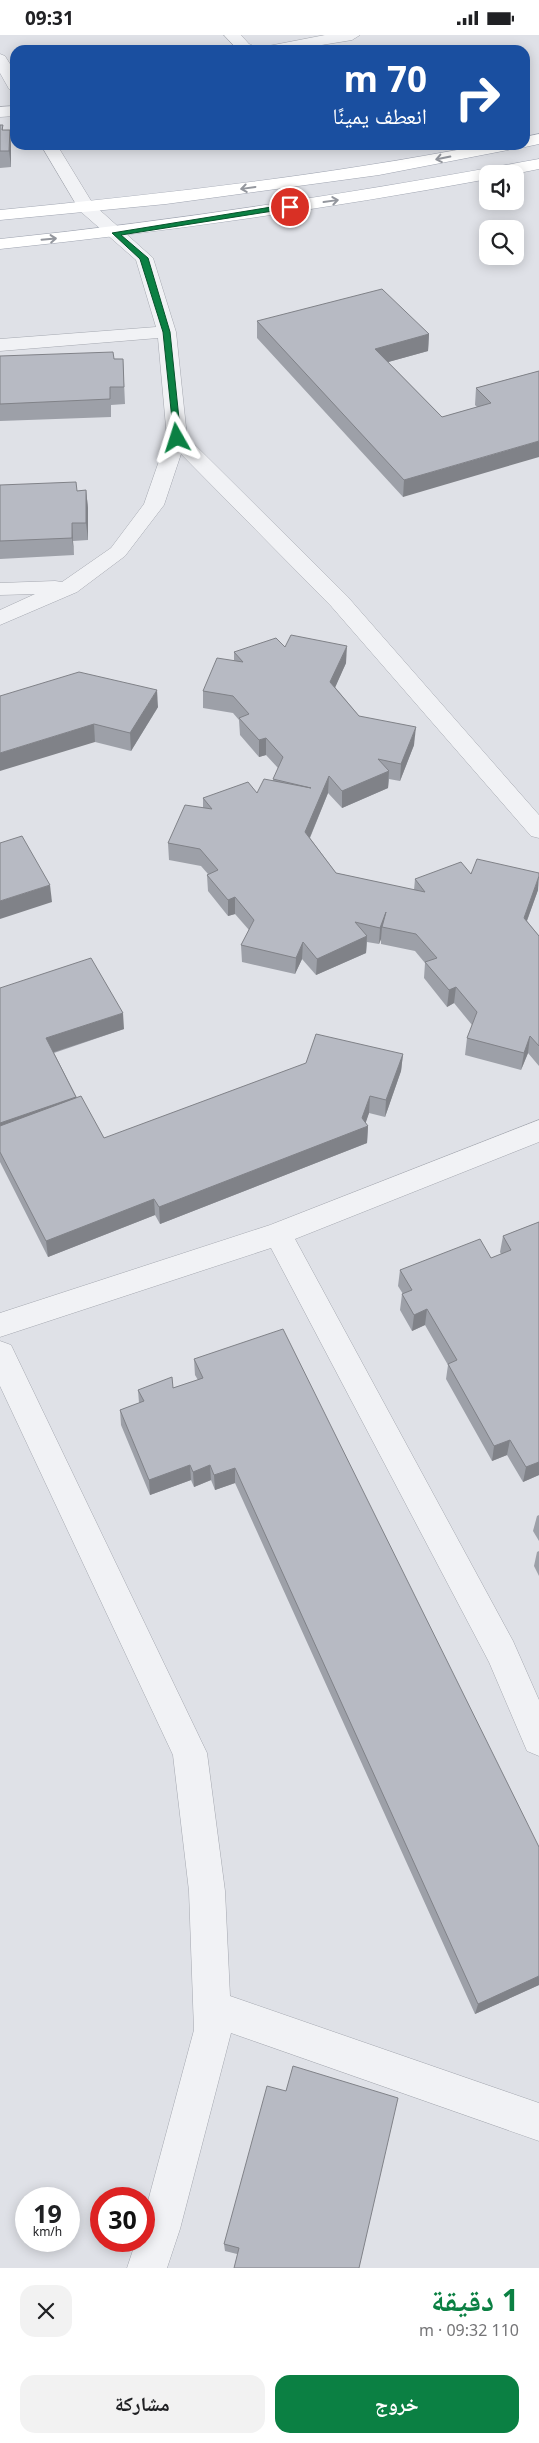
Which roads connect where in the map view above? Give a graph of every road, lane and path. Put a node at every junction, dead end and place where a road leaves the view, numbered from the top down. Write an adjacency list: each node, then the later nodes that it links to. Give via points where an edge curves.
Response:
1 (232, 35): 3 (street)
2 (352, 35): 4 (street)
3 (242, 45)
4 (293, 45)
5 (0, 59): 6 (street)
6 (10, 77)
7 (52, 150): 10 (street)
8 (482, 150): 10 (main road, one-way to 10, via 379,170)
9 (539, 164): 12 (main road, one-way to 9, via 385,193)
10 (86, 207): 11 (main road); 12 (street)
11 (0, 215)
12 (115, 233): 13 (main road, one-way to 12); 14 (street, via 144,258)
13 (0, 244)
14 (166, 332): 15 (street); 16 (street)
15 (0, 345)
16 (177, 438): 17 (street, via 154,505 118,552); 20 (street, via 339,601)
17 (69, 587): 18 (street); 19 (street)
18 (0, 589)
19 (0, 617)
20 (539, 830)
21 (539, 1131): 22 (street)
22 (278, 1234): 23 (street); 25 (street, via 501,1652)
23 (0, 1325)
24 (0, 1354): 26 (street, via 190,1753 207,1891)
25 (539, 1739)
26 (212, 2008): 27 (street); 28 (street, via 213,2030)
27 (539, 2122)
28 (147, 2268)

